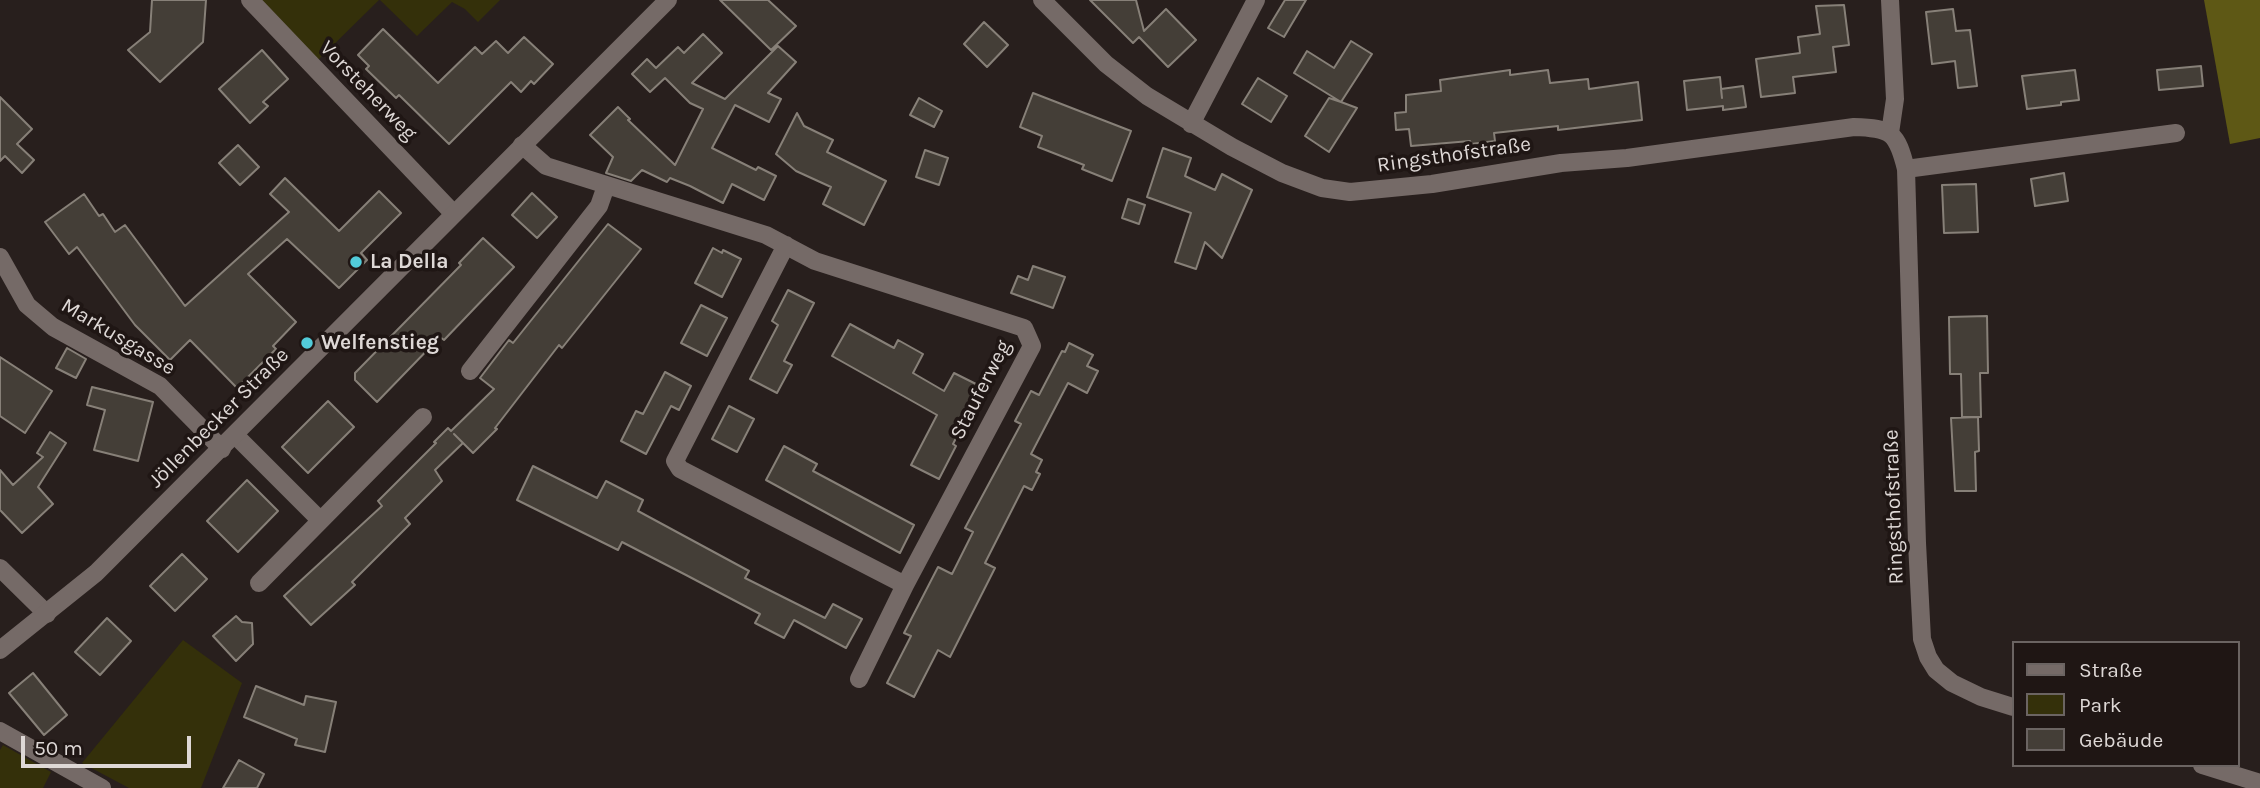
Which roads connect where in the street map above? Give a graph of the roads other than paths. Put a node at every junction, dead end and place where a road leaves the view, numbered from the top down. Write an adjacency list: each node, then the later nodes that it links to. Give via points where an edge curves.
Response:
1 (250, 0): 12 (street, Vorsteherweg)
2 (668, 0): 9 (street, Jöllenbecker Straße)
3 (1042, 0): 6 (street, Ringsthofstraße, via 1106,64)
4 (1256, 0): 6 (street)
5 (1890, 0): 7 (street, via 1895,99)
6 (1191, 124): 7 (street, Ringsthofstraße, via 1282,173 1322,188 1350,191 1854,127)
7 (1890, 133): 10 (street, Ringsthofstraße, via 1900,146)
8 (2176, 133): 10 (street)
9 (522, 145): 11 (street, Stauferweg, via 546,166); 12 (street, Jöllenbecker Straße)
10 (1906, 169): 26 (street, Ringsthofstraße, via 1922,639 1928,657 1952,683)
11 (606, 186): 13 (street, Stauferweg); 15 (street, via 599,206)
12 (453, 213): 17 (street, Jöllenbecker Straße)
13 (786, 245): 22 (street, via 675,461 680,469); 22 (street, Stauferweg, via 815,261 1024,328 1032,346)
14 (0, 257): 18 (street, Markusgasse, via 35,312 53,327 160,386)
15 (470, 371)
16 (424, 417): 19 (street)
17 (235, 435): 18 (street, Jöllenbecker Straße); 19 (street)
18 (222, 449): 23 (street, Jöllenbecker Straße, via 96,573)
19 (320, 520): 21 (street)
20 (0, 568): 23 (street)
21 (260, 583)
22 (905, 585): 25 (street, Stauferweg)
23 (47, 614): 24 (street, Jöllenbecker Straße)
24 (0, 650)
25 (859, 679)
26 (2011, 705)
27 (0, 730): 30 (street)
28 (2208, 767): 29 (street)
29 (2260, 783)
30 (102, 788)

